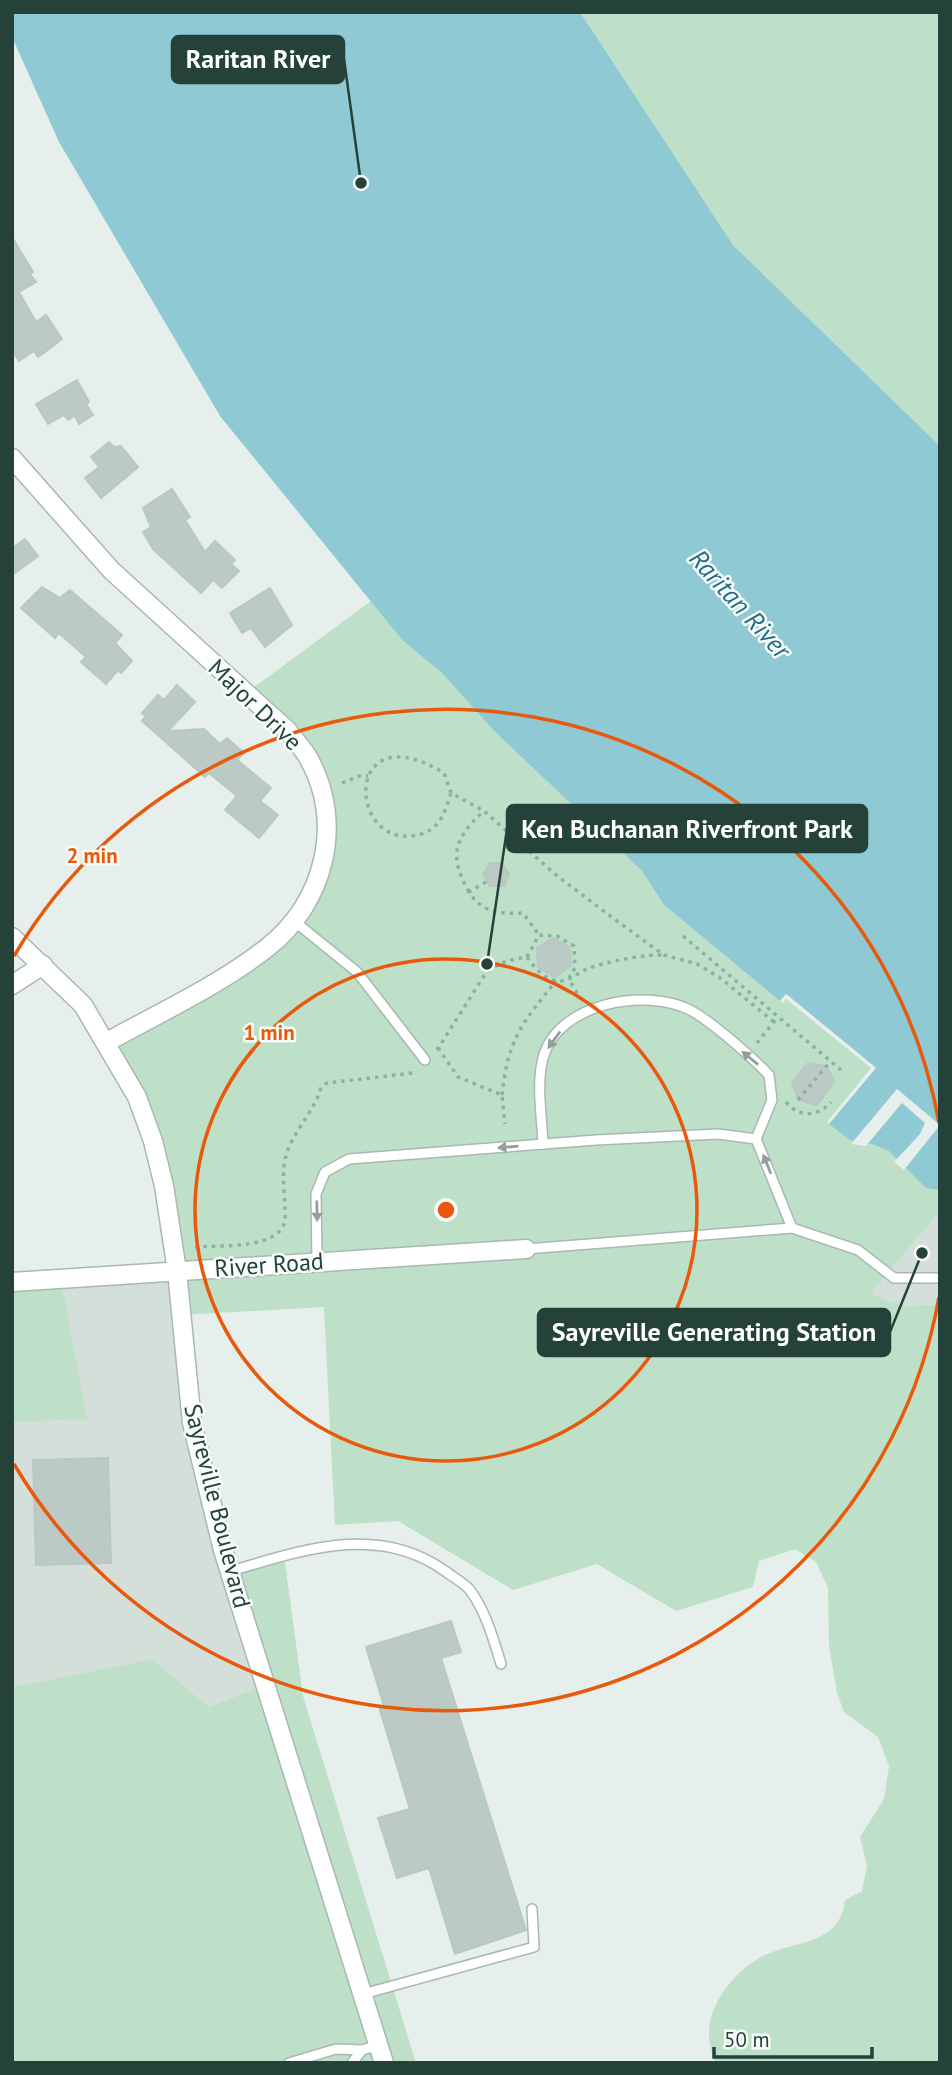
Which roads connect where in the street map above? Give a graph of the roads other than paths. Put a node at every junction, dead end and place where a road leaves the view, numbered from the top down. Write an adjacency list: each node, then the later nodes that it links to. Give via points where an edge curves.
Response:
1 (12, 458): 2 (street, Major Drive, via 111,570 288,731 310,760 323,793 326,850 321,876)
2 (294, 921): 6 (street, Major Drive, via 260,952 202,990); 7 (lane, via 357,972)
3 (12, 937): 4 (street, Sayreville Boulevard)
4 (43, 965): 5 (street); 6 (street, Sayreville Boulevard, via 83,1005)
5 (12, 985)
6 (107, 1042): 13 (street, Sayreville Boulevard, via 137,1097 153,1141)
7 (425, 1060)
8 (756, 1139): 9 (lane, via 718,1135); 9 (lane, one-way to 9, via 772,1100 772,1082 763,1069 692,1011 668,1001 637,1000 609,1003 578,1015 558,1034 544,1056); 10 (lane, one-way to 8)
9 (543, 1144): 12 (lane, one-way to 12, via 349,1159 325,1172 316,1194)
10 (792, 1228): 11 (lane); 14 (lane, via 858,1250 894,1278)
11 (526, 1249): 12 (street, River Road)
12 (317, 1262): 13 (street, River Road)
13 (177, 1271): 15 (street, River Road); 16 (street, Sayreville Boulevard, via 192,1423)
14 (940, 1278)
15 (12, 1282)
16 (231, 1571): 17 (lane, via 284,1555 360,1542 386,1544 427,1558 469,1588 489,1625); 19 (street, Sayreville Boulevard)
17 (501, 1664)
18 (532, 1909): 19 (lane, via 534,1947)
19 (363, 1994): 20 (street, Sayreville Boulevard)
20 (375, 2053): 21 (lane, via 336,2049); 22 (lane)
21 (289, 2063)
22 (352, 2063)

